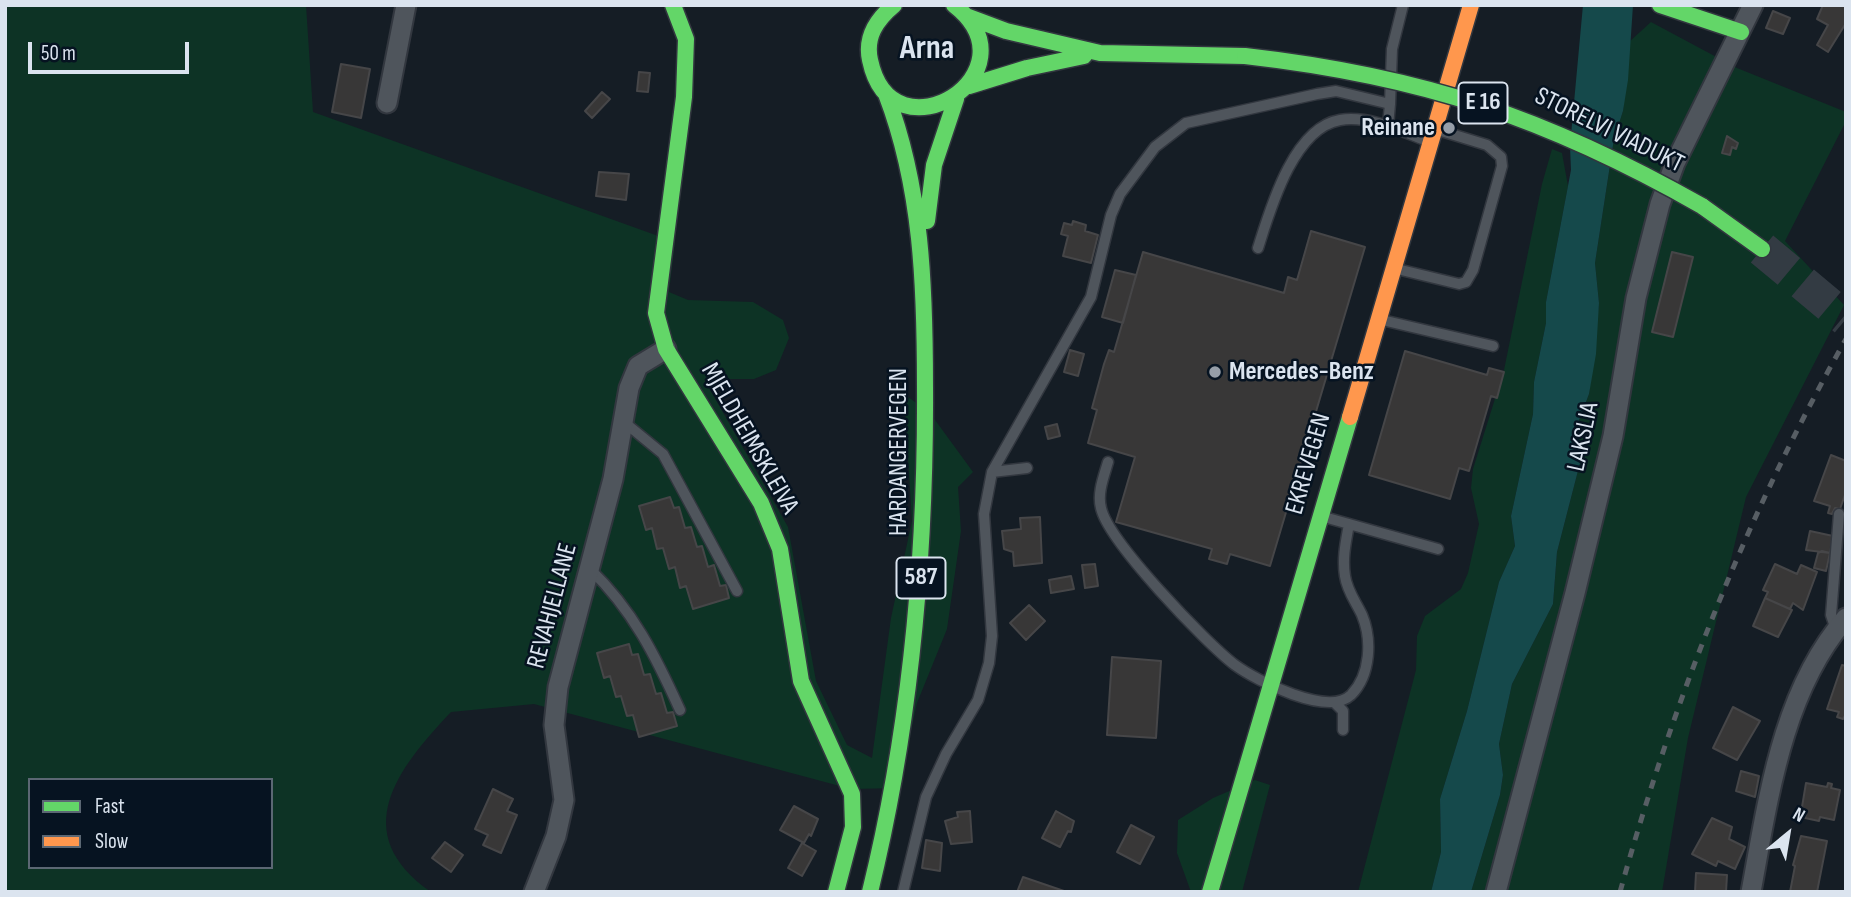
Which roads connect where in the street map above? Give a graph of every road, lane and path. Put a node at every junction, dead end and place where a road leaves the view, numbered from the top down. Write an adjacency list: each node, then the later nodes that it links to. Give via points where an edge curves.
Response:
1 (406, 5): 14 (street)
2 (673, 5): 24 (main road, MJELDHEIMSKLEIVA, via 682,22 687,55 656,292 656,313)
3 (1403, 5): 15 (lane, via 1392,50)
4 (1660, 5): 9 (main road)
5 (1753, 5): 9 (street, LAKSLIA)
6 (1472, 7): 17 (main road, EKREVEGEN)
7 (888, 8): 12 (main road, HARDANGERVEGEN, via 868,44 868,63)
8 (959, 8): 10 (main road, E 16, via 1006,31); 11 (main road, E 16, via 976,32 980,50 978,69)
9 (1741, 32): 45 (street, LAKSLIA, via 1675,163 1660,204 1636,298 1613,436)
10 (1100, 53): 11 (main road, E 16); 19 (main road, STORELVI VIADUKT / E 16, bridge, via 1245,56 1356,69 1473,99 1570,135 1645,173)
11 (969, 86): 13 (main road, E 16)
12 (886, 94): 13 (main road, via 901,104 920,108 939,107); 20 (main road, HARDANGERVEGEN / 587, via 902,139)
13 (956, 99): 20 (main road, HARDANGERVEGEN / 587, via 934,165)
14 (387, 103)
15 (1390, 104): 16 (lane); 28 (lane, via 1336,91 1317,94 1186,123 1155,147 1120,194 1098,276 1079,322)
16 (1388, 126): 17 (lane); 18 (lane, via 1340,120 1312,137 1296,155 1277,191)
17 (1432, 135): 21 (main road, EKREVEGEN); 21 (lane, via 1487,145 1501,157 1474,270 1466,282 1458,284)
18 (1258, 248)
19 (1762, 248)
20 (923, 260): 42 (main road, HARDANGERVEGEN / 587, via 925,527 917,635 896,788)
21 (1393, 268): 22 (main road, EKREVEGEN)
22 (1378, 319): 23 (lane); 30 (main road, EKREVEGEN)
23 (1493, 346)
24 (666, 349): 25 (street, REVAHJELLANE, via 638,366); 41 (main road, MJELDHEIMSKLEIVA, via 761,503 780,549 802,681 852,794 853,827)
25 (623, 421): 33 (street, REVAHJELLANE); 34 (lane, via 663,454)
26 (1108, 462): 36 (lane, via 1101,508 1119,542 1212,644 1247,673)
27 (1027, 468): 28 (lane)
28 (992, 472): 43 (lane, via 984,514 992,636 984,686 926,797)
29 (1839, 514): 35 (lane, via 1831,615)
30 (1320, 516): 31 (lane); 36 (main road, EKREVEGEN)
31 (1349, 524): 32 (lane); 37 (lane, via 1345,580 1368,636 1366,667 1350,696)
32 (1438, 549)
33 (590, 569): 38 (lane, via 631,614); 40 (street, REVAHJELLANE, via 555,708 564,781 561,817)
34 (737, 591)
35 (1841, 624): 46 (street, via 1812,670 1784,742)
36 (1270, 684): 37 (lane, via 1314,702); 44 (main road, EKREVEGEN)
37 (1335, 703): 39 (lane, via 1343,711)
38 (680, 710)
39 (1343, 730)
40 (534, 892)
41 (836, 892)
42 (870, 892)
43 (903, 892)
44 (1210, 892)
45 (1496, 892)
46 (1751, 892)

